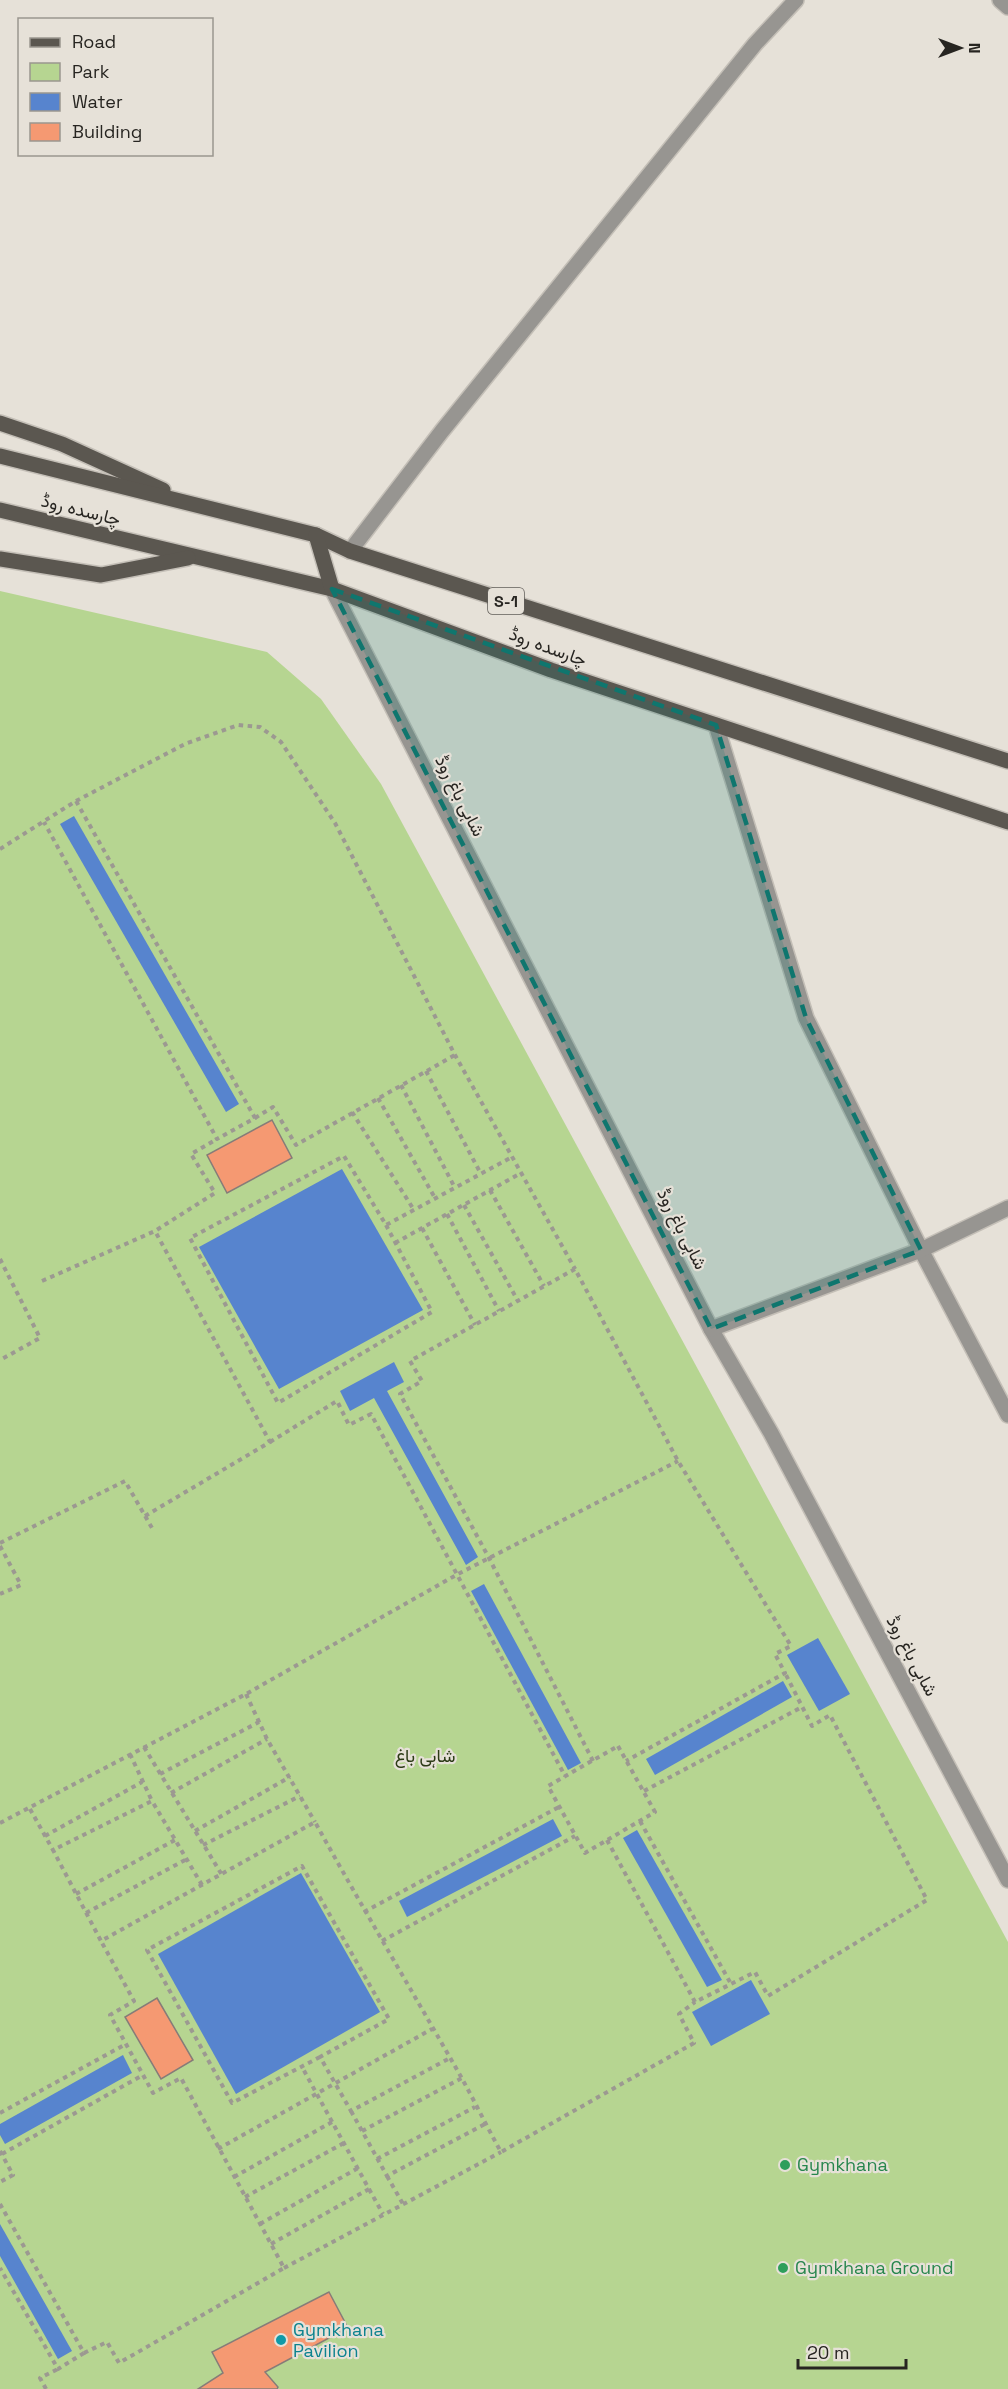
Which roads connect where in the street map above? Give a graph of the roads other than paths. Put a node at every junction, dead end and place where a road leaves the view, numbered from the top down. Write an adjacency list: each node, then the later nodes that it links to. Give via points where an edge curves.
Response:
1 (796, 0): 9 (street, via 747,53 449,422)
2 (1000, 0): 3 (street)
3 (1008, 7)
4 (0, 423): 6 (main road, via 62,444)
5 (0, 456): 6 (main road, چارسدہ روڈ / S-1)
6 (196, 506): 8 (main road, چارسدہ روڈ / S-1)
7 (0, 510): 10 (main road, چارسدہ روڈ)
8 (316, 536): 9 (main road, چارسدہ روڈ / S-1); 12 (main road)
9 (350, 551): 14 (main road, چارسدہ روڈ / S-1)
10 (194, 557): 11 (main road, via 101,575); 12 (main road, چارسدہ روڈ)
11 (0, 559)
12 (332, 589): 13 (main road, چارسدہ روڈ, via 551,670); 18 (street, شاہی باغ روڈ)
13 (716, 725): 15 (main road, چارسدہ روڈ); 17 (street, via 806,1018)
14 (1008, 761)
15 (1008, 822)
16 (1008, 1208): 17 (street)
17 (921, 1250): 18 (street); 19 (street)
18 (711, 1329): 20 (street, شاہی باغ روڈ, via 771,1433)
19 (1008, 1415)
20 (1008, 1880)

